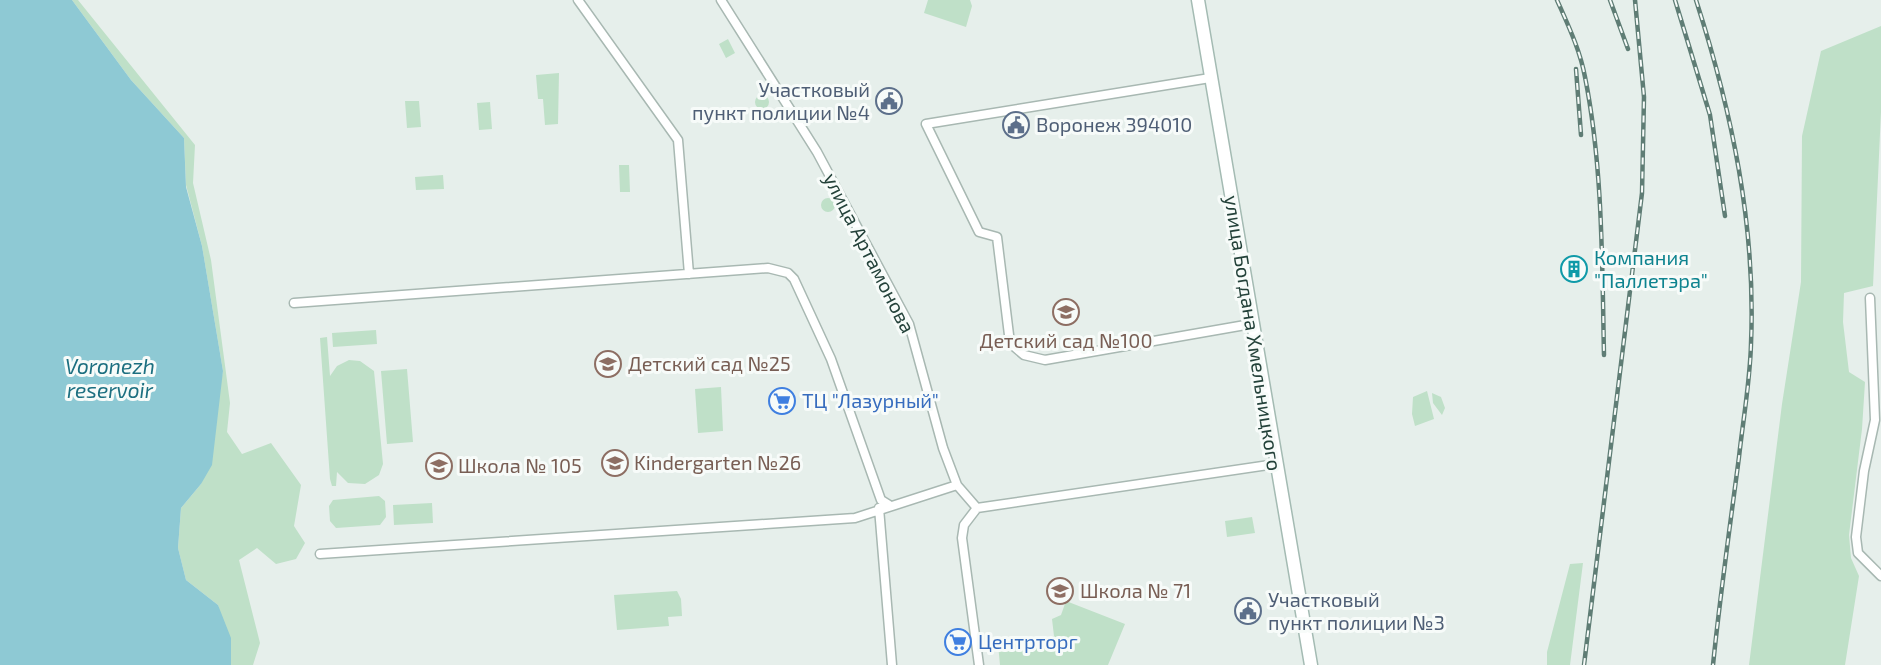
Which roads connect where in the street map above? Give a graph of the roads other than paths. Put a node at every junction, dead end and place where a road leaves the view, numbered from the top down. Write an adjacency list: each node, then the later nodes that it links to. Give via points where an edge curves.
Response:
1 (578, 0): 5 (street, via 678,140)
2 (722, 0): 10 (street, улица Артамонова, via 818,152 909,324)
3 (1197, 0): 4 (main road, улица Богдана Хмельницкого)
4 (1210, 78): 8 (main road, улица Богдана Хмельницкого); 8 (street, via 926,124 979,232 997,237 1010,343 1024,355 1045,360)
5 (689, 274): 7 (street); 11 (street, via 768,268 788,273 794,279 831,359 881,500)
6 (1870, 298): 15 (street, via 1875,420 1863,471 1856,537 1858,553)
7 (294, 303)
8 (1251, 324): 9 (main road, улица Богдана Хмельницкого)
9 (1275, 464): 13 (street); 18 (main road, улица Богдана Хмельницкого)
10 (957, 485): 11 (street); 13 (street, улица Артамонова)
11 (889, 505): 12 (street)
12 (879, 508): 14 (street, via 855,518); 16 (street)
13 (976, 508): 17 (street, via 964,525 962,538)
14 (320, 554)
15 (1881, 576)
16 (892, 665)
17 (979, 665)
18 (1311, 665)

